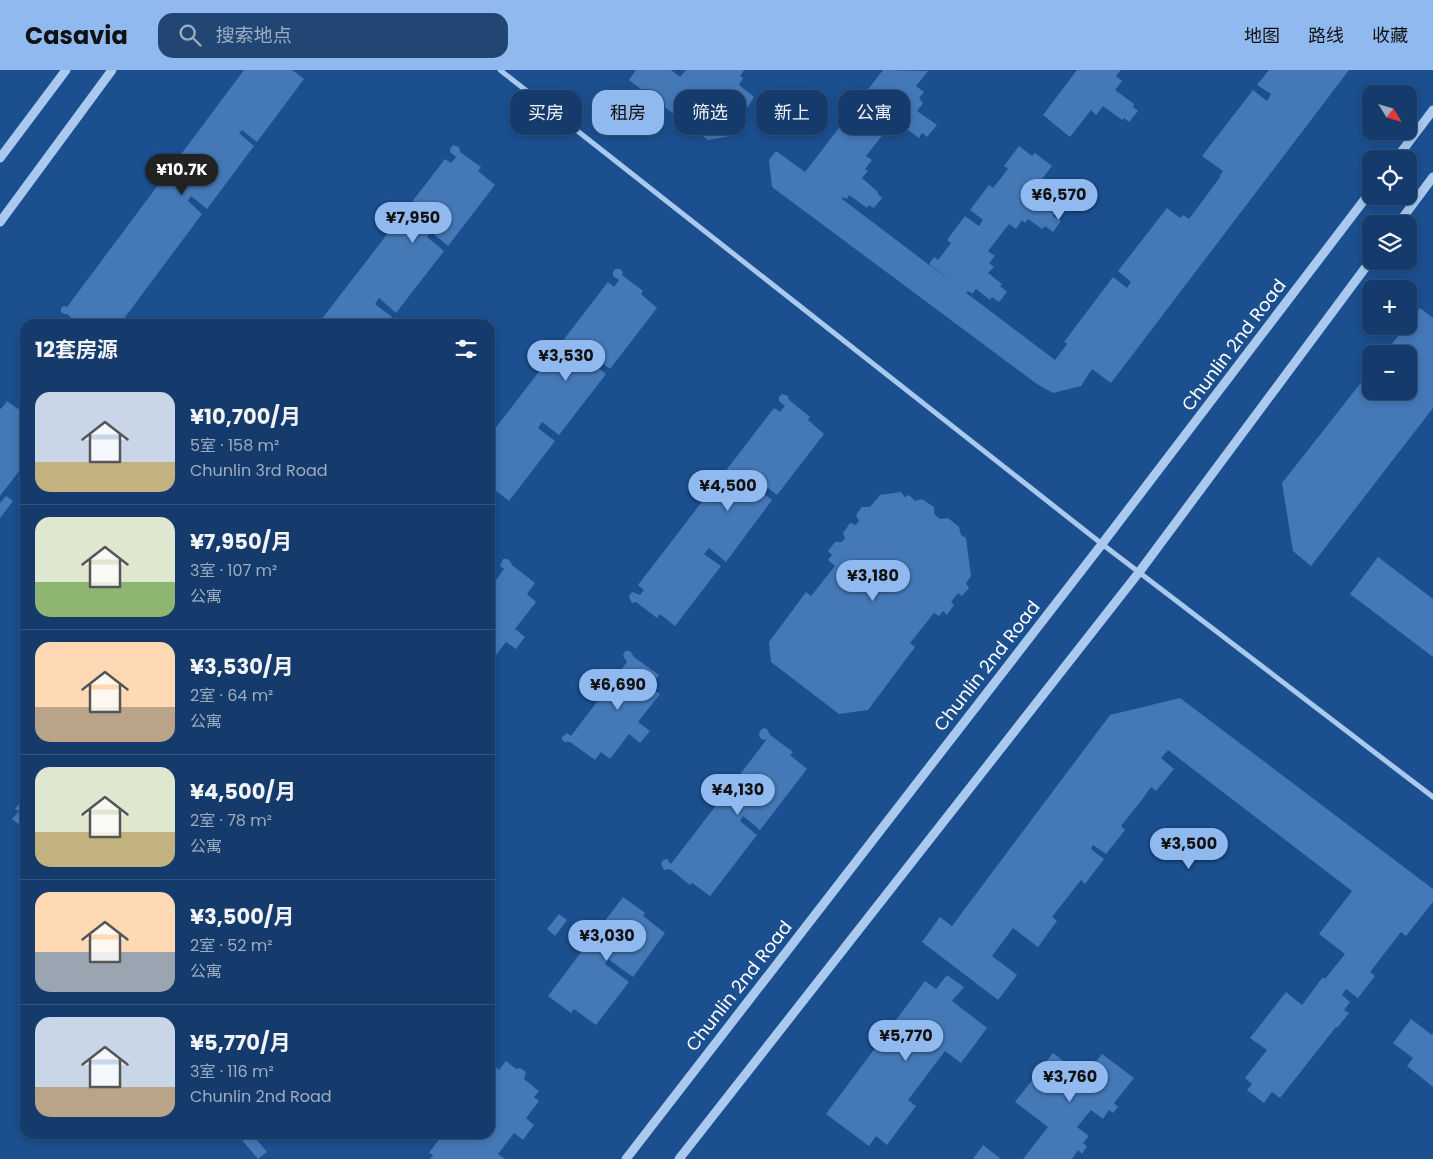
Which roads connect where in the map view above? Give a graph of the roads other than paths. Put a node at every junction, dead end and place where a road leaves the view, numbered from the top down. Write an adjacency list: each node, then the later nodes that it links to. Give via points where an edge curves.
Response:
1 (66, 70): 6 (street)
2 (112, 70): 10 (street)
3 (500, 70): 12 (street)
4 (1433, 110): 5 (street)
5 (1403, 150)
6 (0, 158)
7 (1433, 177): 9 (street)
8 (1362, 203): 12 (street, Chunlin 2nd Road)
9 (1405, 215)
10 (0, 222)
11 (1364, 270): 13 (street)
12 (1102, 544): 13 (street); 15 (street, Chunlin 2nd Road)
13 (1140, 572): 14 (street); 16 (street)
14 (1433, 797)
15 (626, 1159)
16 (679, 1159)

